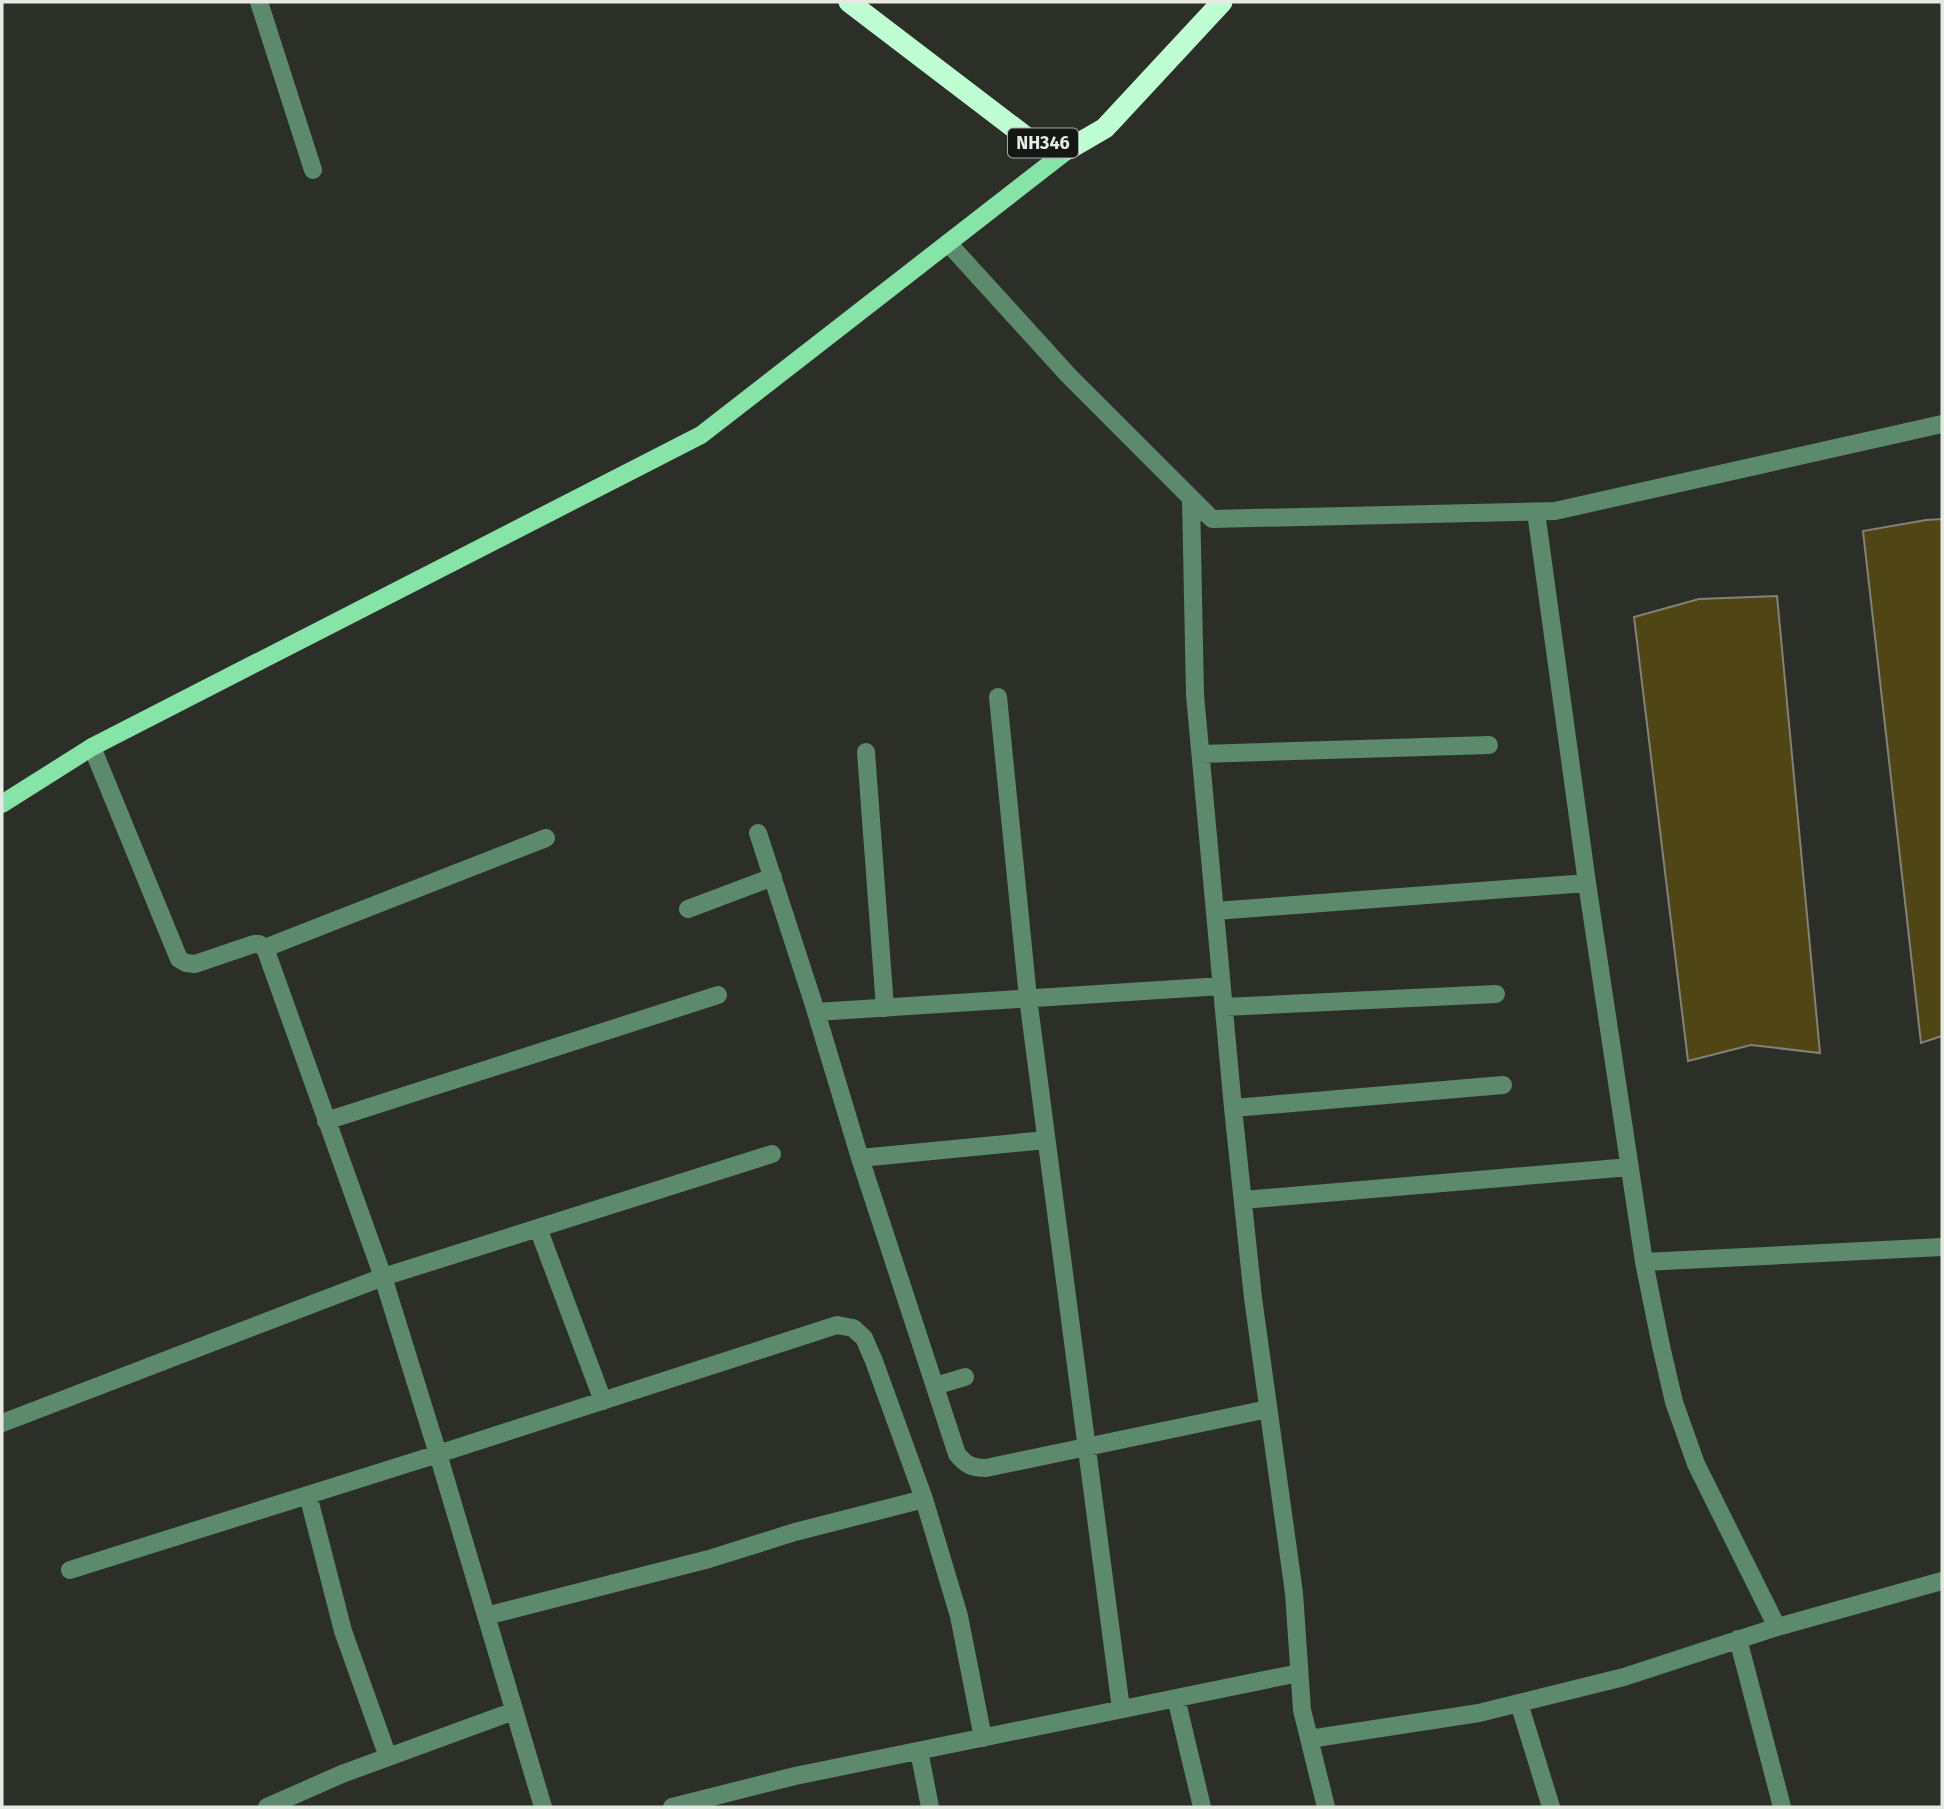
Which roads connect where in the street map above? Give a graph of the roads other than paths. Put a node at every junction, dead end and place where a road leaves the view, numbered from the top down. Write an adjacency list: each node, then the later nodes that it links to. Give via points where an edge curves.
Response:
1 (259, 2): 5 (street)
2 (849, 2): 4 (highway, NH346, via 1030,140)
3 (1222, 2): 4 (highway, NH346, via 1105,128)
4 (1069, 149): 6 (main road)
5 (313, 170)
6 (948, 243): 8 (street, via 1069,376); 12 (main road, via 701,435)
7 (1942, 424): 9 (street)
8 (1191, 498): 9 (street, via 1212,519); 14 (street, via 1195,695)
9 (1536, 512): 19 (street)
10 (998, 697): 26 (street)
11 (1489, 745): 14 (street)
12 (92, 747): 15 (main road); 22 (street, via 179,959 195,964 254,944)
13 (866, 752): 28 (street)
14 (1201, 754): 21 (street)
15 (2, 804)
16 (758, 833): 18 (street)
17 (546, 838): 22 (street)
18 (773, 877): 20 (street); 29 (street)
19 (1587, 883): 21 (street); 36 (street)
20 (688, 909)
21 (1215, 911): 23 (street)
22 (265, 948): 32 (street)
23 (1222, 986): 26 (street); 27 (street)
24 (1496, 994): 27 (street)
25 (718, 995): 32 (street)
26 (1028, 998): 28 (street); 33 (street)
27 (1224, 1007): 31 (street)
28 (885, 1008): 29 (street)
29 (816, 1012): 35 (street)
30 (1503, 1085): 31 (street)
31 (1233, 1108): 37 (street)
32 (327, 1121): 41 (street)
33 (1046, 1139): 35 (street); 47 (street)
34 (772, 1154): 38 (street)
35 (860, 1158): 43 (street)
36 (1630, 1167): 37 (street); 40 (street)
37 (1242, 1200): 45 (street)
38 (538, 1228): 41 (street); 44 (street)
39 (1942, 1247): 40 (street)
40 (1644, 1262): 54 (street, via 1674,1402 1696,1464)
41 (383, 1277): 46 (street); 48 (street)
42 (965, 1377): 43 (street)
43 (935, 1386): 47 (street, via 957,1454 974,1468)
44 (603, 1401): 48 (street); 50 (street, via 837,1325 853,1328 864,1338 874,1361)
45 (1268, 1409): 47 (street); 56 (street, via 1294,1592)
46 (2, 1423)
47 (1086, 1447): 59 (street)
48 (438, 1454): 49 (street); 53 (street)
49 (308, 1495): 51 (street); 64 (street, via 343,1631)
50 (924, 1499): 53 (street); 61 (street, via 959,1616)
51 (70, 1570)
52 (1942, 1580): 54 (street)
53 (486, 1616): 60 (street)
54 (1777, 1627): 55 (street)
55 (1738, 1639): 58 (street, via 1624,1677); 72 (street)
56 (1299, 1673): 57 (street); 62 (street)
57 (1176, 1698): 59 (street); 69 (street)
58 (1520, 1703): 62 (street); 71 (street)
59 (1121, 1709): 61 (street)
60 (514, 1711): 64 (street); 66 (street)
61 (983, 1738): 63 (street)
62 (1309, 1739): 70 (street)
63 (919, 1751): 67 (street); 68 (street)
64 (388, 1757): 65 (street)
65 (267, 1807)
66 (543, 1807)
67 (673, 1807)
68 (930, 1807)
69 (1202, 1807)
70 (1326, 1807)
71 (1551, 1807)
72 (1782, 1807)

